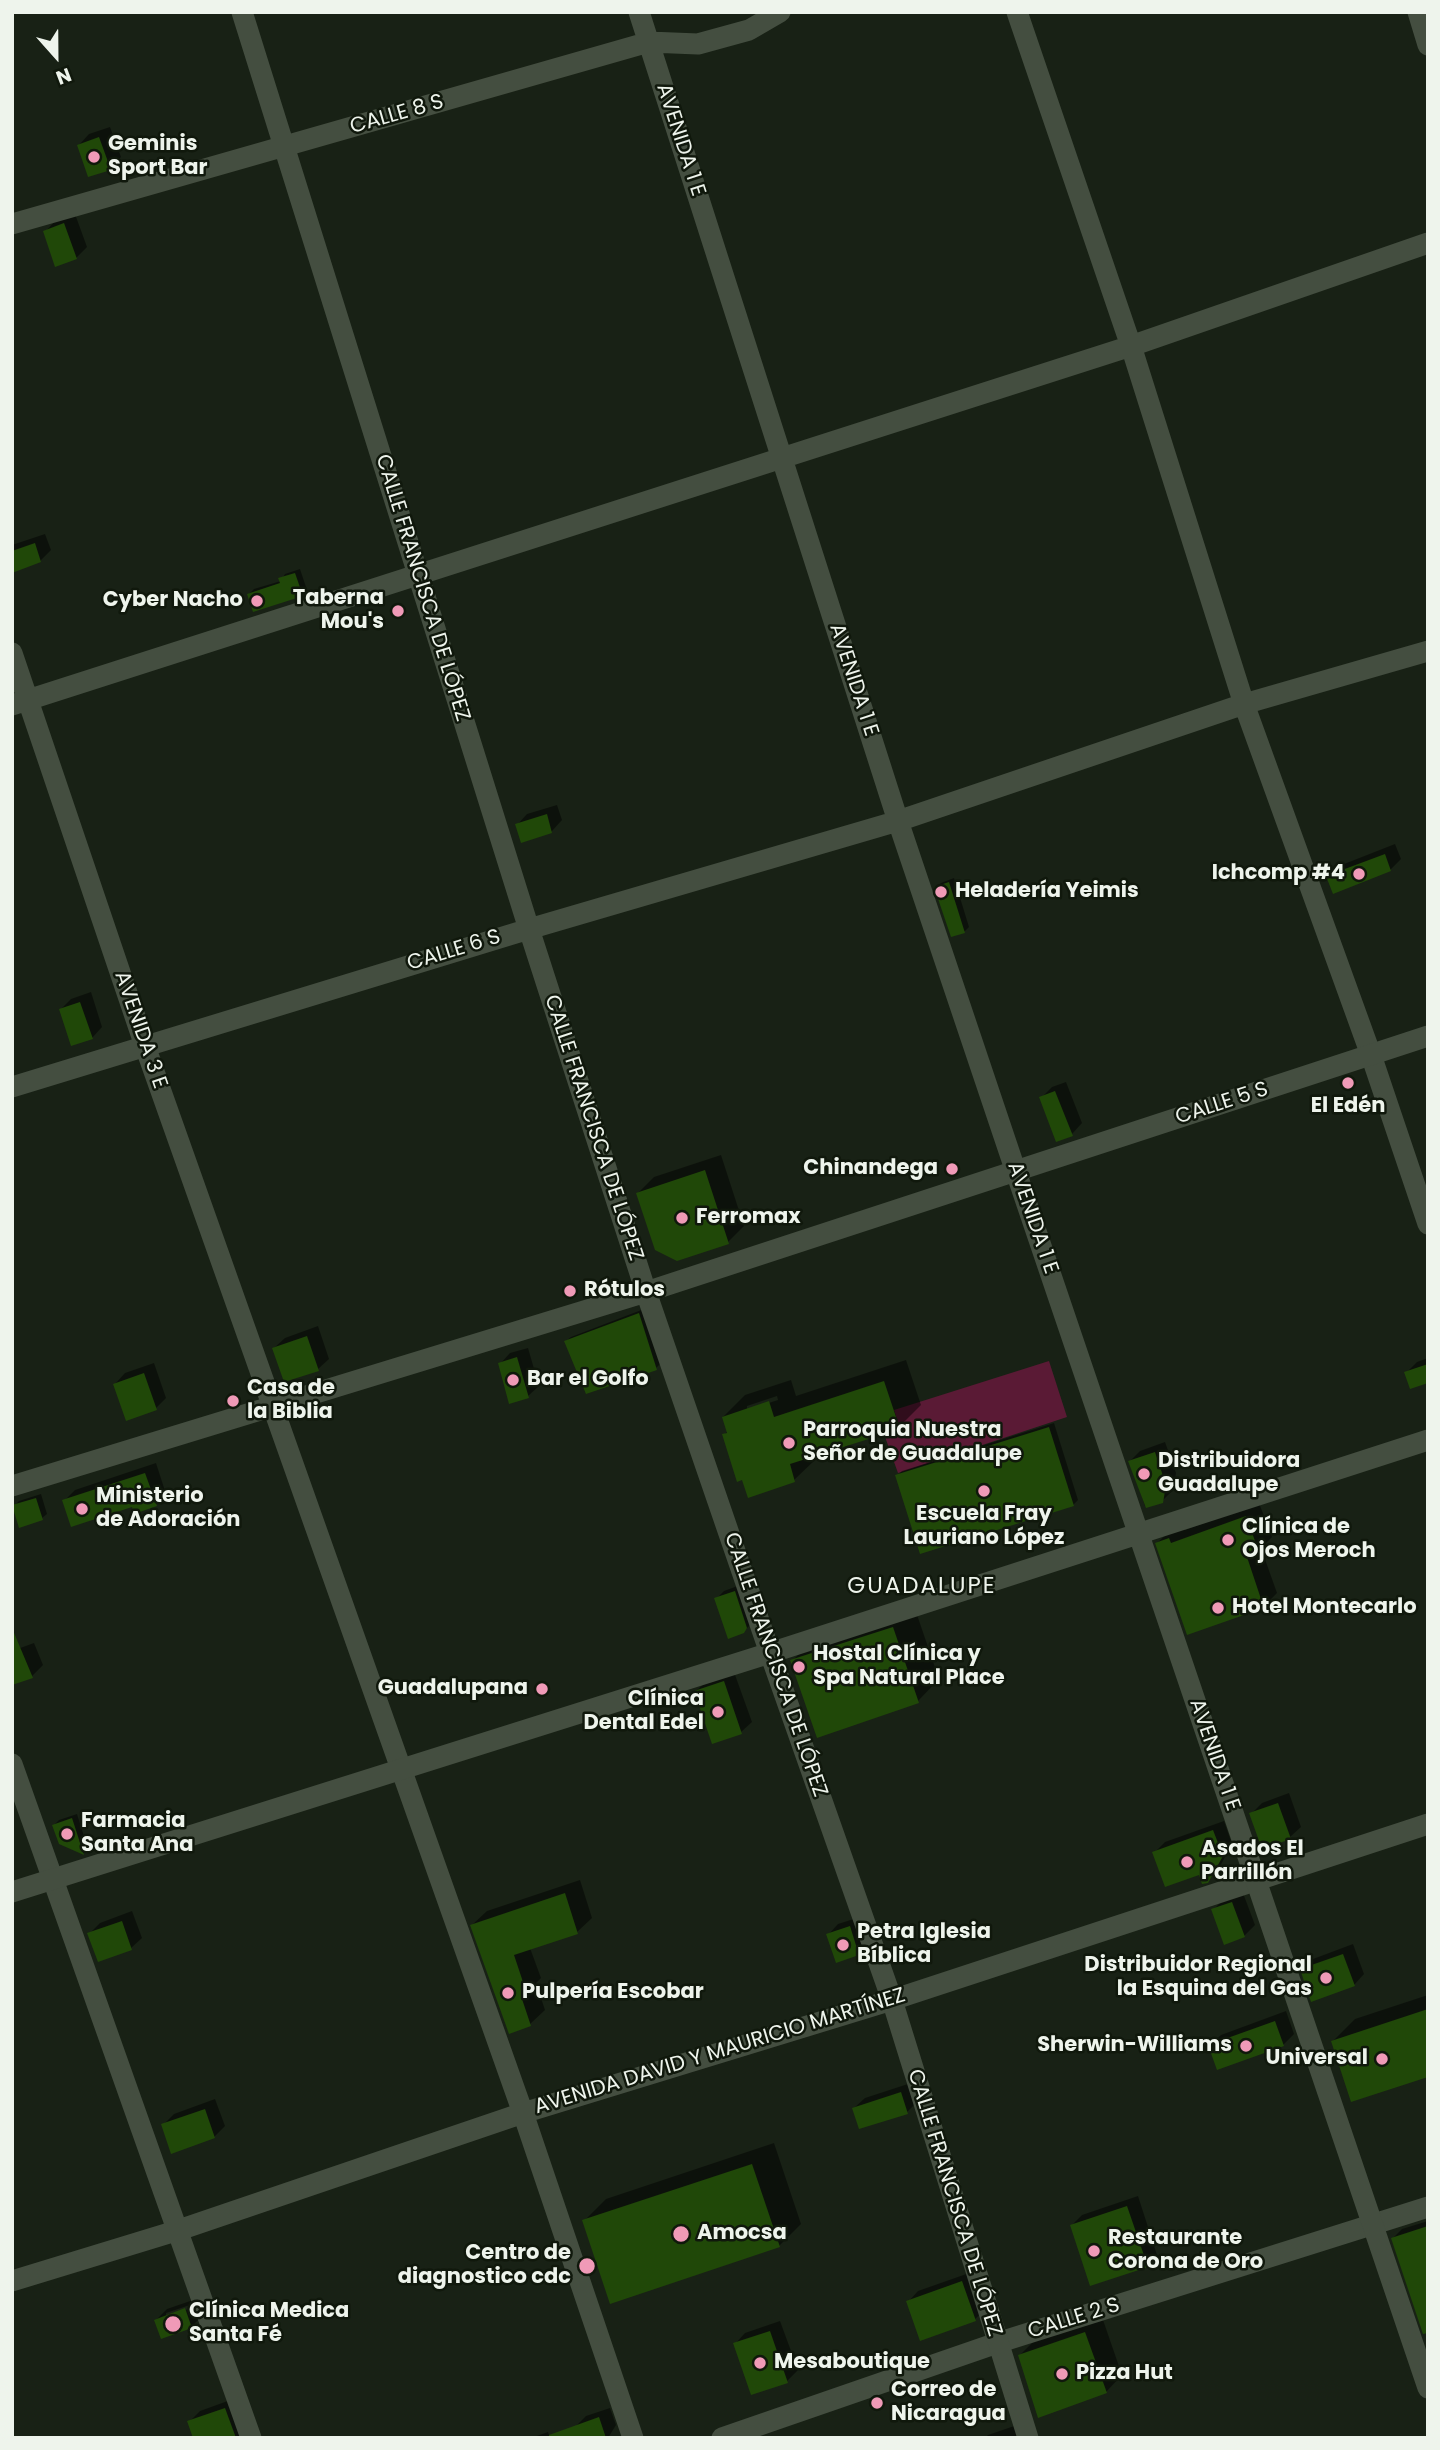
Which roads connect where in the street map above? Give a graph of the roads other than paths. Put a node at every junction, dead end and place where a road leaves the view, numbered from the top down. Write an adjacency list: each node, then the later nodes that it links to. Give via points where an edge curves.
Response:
1 (242, 12): 8 (street, CALLE FRANCISCA DE LÓPEZ)
2 (639, 12): 6 (street, AVENIDA 1 E)
3 (780, 12): 6 (street, CALLE 8 S, via 749,30 698,44)
4 (1017, 12): 11 (street)
5 (1418, 12): 7 (street)
6 (649, 42): 8 (street, CALLE 8 S); 12 (street, AVENIDA 1 E)
7 (1428, 45)
8 (284, 147): 9 (street, CALLE 8 S); 13 (street, CALLE FRANCISCA DE LÓPEZ)
9 (12, 224)
10 (1428, 243): 11 (street)
11 (1131, 346): 12 (street); 17 (street)
12 (783, 456): 13 (street); 18 (street, AVENIDA 1 E)
13 (418, 574): 16 (street); 19 (street, CALLE FRANCISCA DE LÓPEZ)
14 (1428, 651): 17 (street, CALLE 6 S)
15 (12, 653): 16 (street, AVENIDA 3 E)
16 (21, 702): 21 (street, AVENIDA 3 E)
17 (1244, 704): 18 (street, CALLE 6 S); 22 (street)
18 (898, 821): 19 (street, CALLE 6 S); 24 (street, AVENIDA 1 E)
19 (529, 929): 21 (street, CALLE 6 S); 26 (street, CALLE FRANCISCA DE LÓPEZ)
20 (1428, 1036): 22 (street, CALLE 5 S)
21 (145, 1046): 23 (street, CALLE 6 S); 27 (street, AVENIDA 3 E)
22 (1371, 1055): 24 (street, CALLE 5 S); 25 (street)
23 (12, 1087)
24 (1016, 1172): 26 (street, CALLE 5 S); 30 (street, AVENIDA 1 E)
25 (1428, 1224)
26 (646, 1292): 27 (street, CALLE 5 S); 31 (street, CALLE FRANCISCA DE LÓPEZ)
27 (274, 1406): 29 (street, CALLE 5 S); 33 (street, AVENIDA 3 E)
28 (1428, 1440): 30 (street)
29 (12, 1486)
30 (1138, 1535): 31 (street); 36 (street, AVENIDA 1 E)
31 (770, 1653): 33 (street); 38 (street, CALLE FRANCISCA DE LÓPEZ)
32 (12, 1764): 35 (street)
33 (401, 1770): 35 (street); 39 (street, AVENIDA 3 E)
34 (1428, 1824): 36 (street, AVENIDA DAVID Y MAURICIO MARTÍNEZ)
35 (52, 1880): 37 (street); 42 (street)
36 (1257, 1880): 38 (street, AVENIDA DAVID Y MAURICIO MARTÍNEZ); 41 (street, AVENIDA 1 E)
37 (12, 1892)
38 (892, 2000): 39 (street, AVENIDA DAVID Y MAURICIO MARTÍNEZ); 44 (street, CALLE FRANCISCA DE LÓPEZ)
39 (523, 2113): 42 (street, AVENIDA DAVID Y MAURICIO MARTÍNEZ); 47 (street, AVENIDA 3 E)
40 (1428, 2207): 41 (street, CALLE 2 S)
41 (1372, 2226): 44 (street, CALLE 2 S); 45 (street, AVENIDA 1 E)
42 (179, 2230): 43 (street, AVENIDA DAVID Y MAURICIO MARTÍNEZ); 46 (street)
43 (12, 2281)
44 (997, 2343): 48 (street, CALLE 2 S); 49 (street, CALLE FRANCISCA DE LÓPEZ)
45 (1428, 2388)
46 (251, 2438)
47 (633, 2438)
48 (722, 2438)
49 (1028, 2438)

